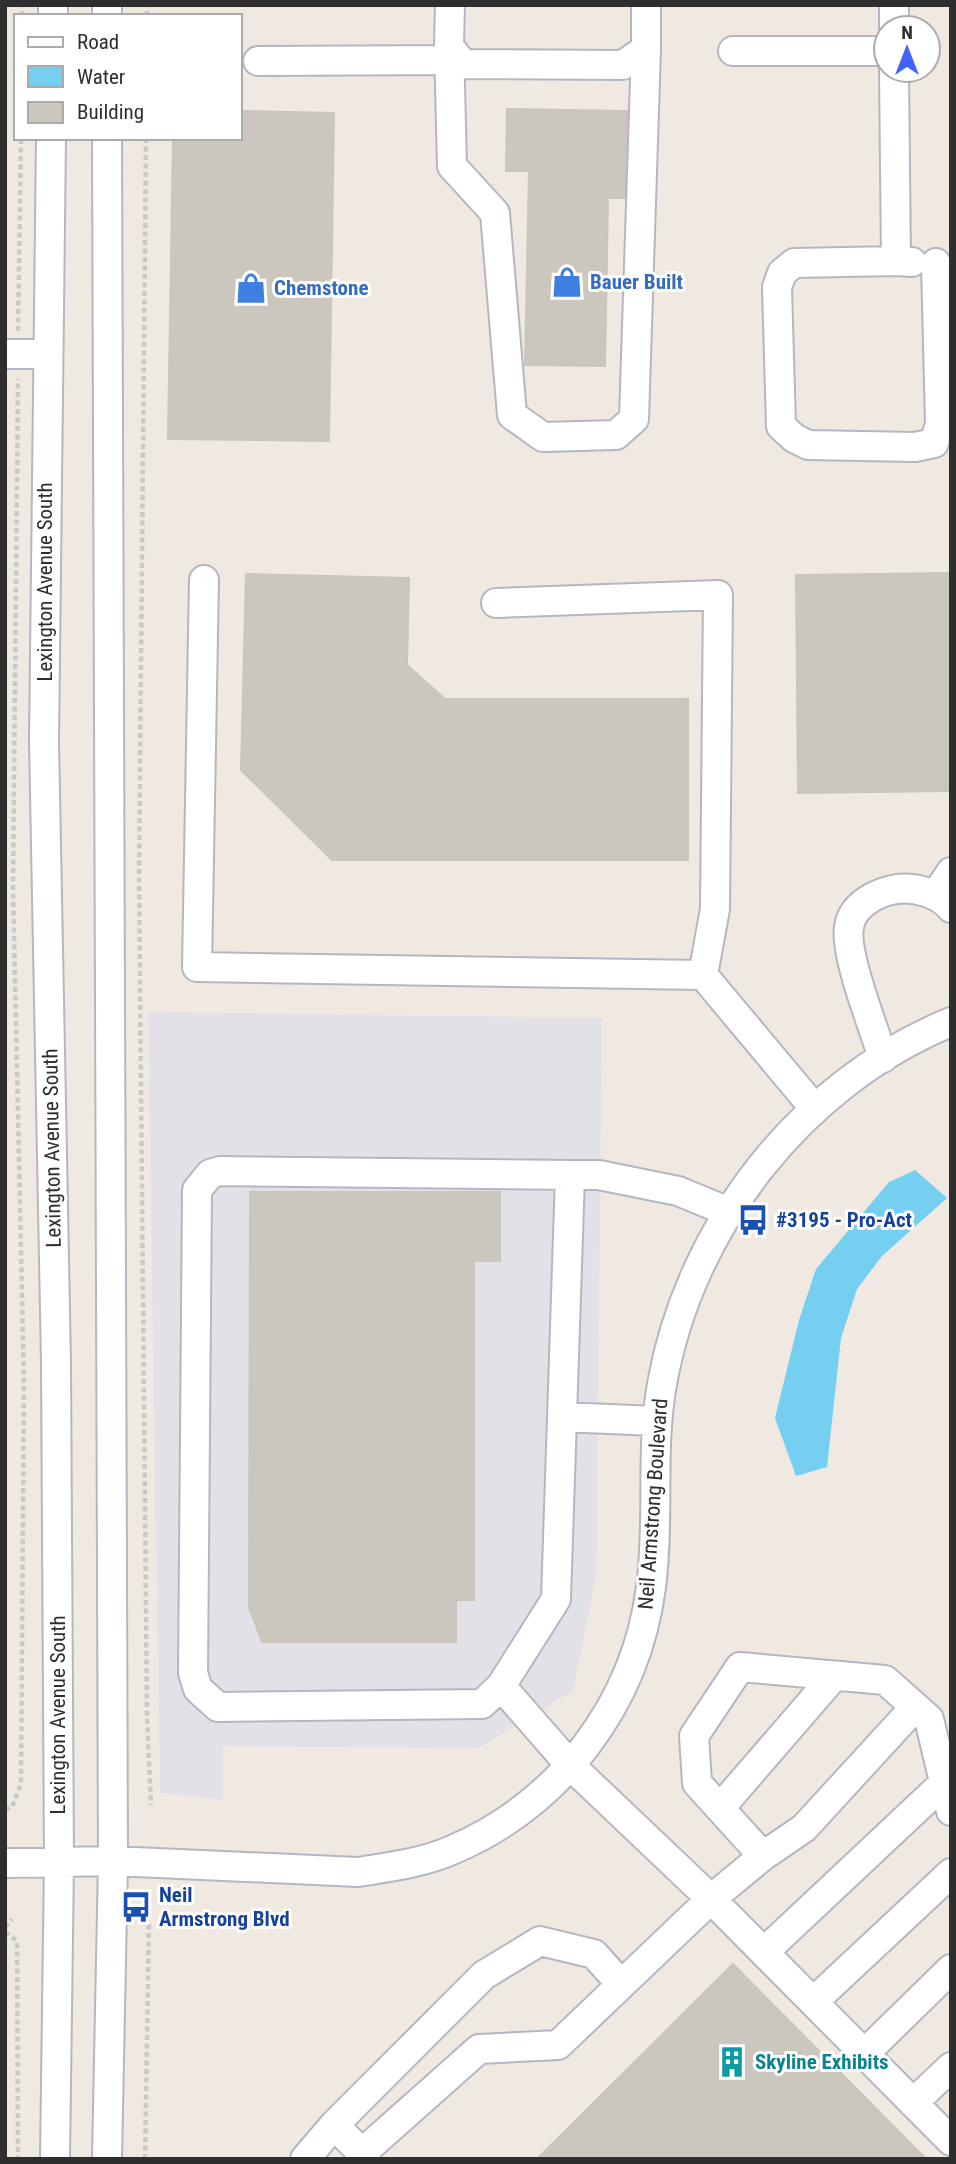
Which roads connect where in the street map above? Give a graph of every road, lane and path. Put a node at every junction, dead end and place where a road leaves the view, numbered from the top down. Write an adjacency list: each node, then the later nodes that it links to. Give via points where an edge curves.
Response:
1 (450, 5): 6 (street)
2 (646, 5): 3 (street)
3 (646, 50): 6 (street, via 623,65 463,64); 6 (street, via 634,419 616,435 543,437 512,415 495,213 452,166)
4 (733, 51): 5 (street)
5 (872, 51)
6 (448, 53): 7 (street)
7 (258, 61)
8 (894, 84): 13 (street)
9 (21, 140): 15 (path)
10 (51, 140): 16 (street, Lexington Avenue South)
11 (107, 140): 40 (street)
12 (146, 140): 35 (path, via 139,889)
13 (896, 261): 14 (street); 17 (street, via 794,263 782,273 778,287 781,426 808,445)
14 (944, 264): 17 (street)
15 (12, 354): 16 (street); 37 (path, via 13,887 24,1385 21,1784 12,1807)
16 (47, 354): 41 (street, Lexington Avenue South, via 44,741 56,1350)
17 (942, 444)
18 (204, 580): 22 (street, via 197,967)
19 (496, 603): 22 (street, via 718,595 715,909)
20 (951, 872): 21 (street)
21 (943, 902): 24 (street, via 921,890 904,888 890,890 853,914 848,938 852,962)
22 (703, 975): 25 (street)
23 (951, 1022): 24 (street, Neil Armstrong Boulevard)
24 (883, 1058): 25 (street, Neil Armstrong Boulevard)
25 (815, 1109): 27 (street, Neil Armstrong Boulevard, via 771,1153)
26 (569, 1175): 27 (street, via 599,1175 678,1191); 28 (street); 31 (street, via 220,1171 210,1174 197,1190 193,1673 198,1689 218,1707 273,1707 482,1704)
27 (729, 1212): 29 (street, Neil Armstrong Boulevard, via 685,1300)
28 (562, 1417): 29 (street); 31 (street, via 556,1598)
29 (656, 1421): 33 (street, Neil Armstrong Boulevard, via 647,1616 614,1704)
30 (834, 1676): 32 (street, via 885,1680); 36 (street); 36 (street, via 740,1667 694,1736 697,1783)
31 (501, 1685): 33 (street)
32 (915, 1707): 34 (street, via 929,1719); 39 (street, via 804,1828)
33 (570, 1765): 40 (street, Neil Armstrong Boulevard, via 507,1821 451,1851 392,1867 358,1872); 44 (street)
34 (944, 1783): 38 (street); 49 (street)
35 (150, 1805)
36 (720, 1808): 39 (street)
37 (5, 1810)
38 (951, 1811)
39 (763, 1856): 44 (street)
40 (113, 1861): 41 (street, Neil Armstrong Boulevard); 60 (street)
41 (59, 1862): 42 (street, Neil Armstrong Boulevard); 59 (street, Lexington Avenue South)
42 (5, 1863)
43 (951, 1872): 52 (street)
44 (711, 1899): 49 (street); 51 (street)
45 (12, 1919): 47 (path)
46 (149, 1923): 61 (path)
47 (5, 1927)
48 (5, 1933): 58 (path, via 17,1941)
49 (764, 1952): 52 (street)
50 (951, 1969): 53 (street)
51 (621, 1984): 56 (street, via 558,2045 479,2049 362,2153); 56 (street, via 594,1954 540,1941 485,1975)
52 (813, 2003): 53 (street)
53 (864, 2054): 55 (street)
54 (951, 2067): 55 (street)
55 (913, 2103): 57 (street)
56 (334, 2125): 62 (street)
57 (951, 2141)
58 (18, 2159)
59 (55, 2159)
60 (107, 2159)
61 (145, 2159)
62 (305, 2159)

